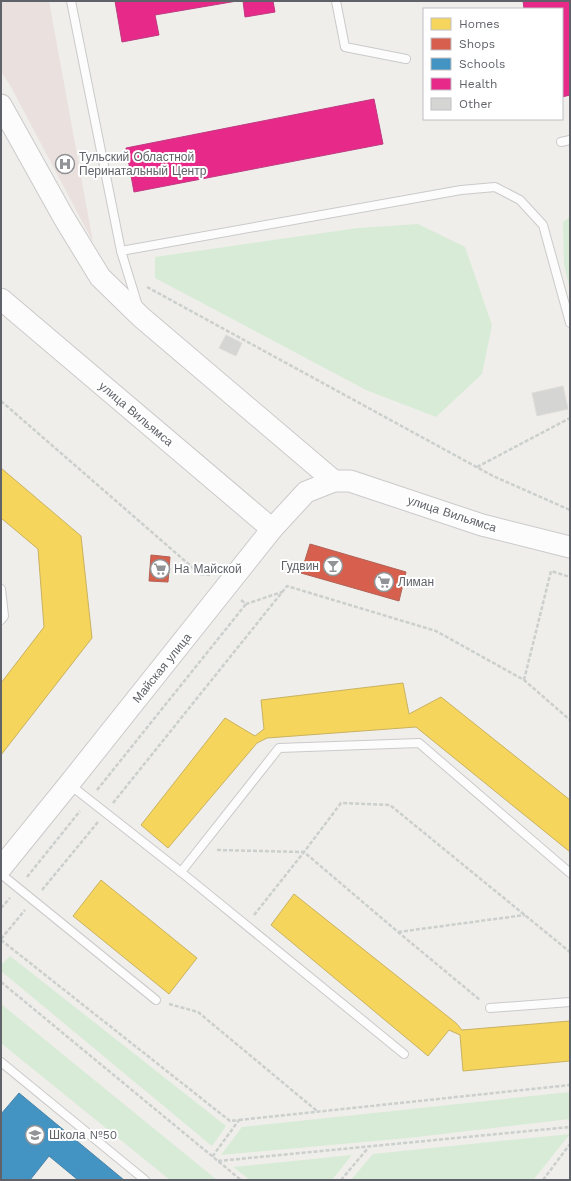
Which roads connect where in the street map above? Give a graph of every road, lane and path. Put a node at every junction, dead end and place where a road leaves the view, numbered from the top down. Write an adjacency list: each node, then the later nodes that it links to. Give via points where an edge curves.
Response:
1 (71, 1): 7 (lane)
2 (336, 1): 3 (lane, via 345,47)
3 (406, 59)
4 (1, 106): 10 (street, via 100,277)
5 (570, 140): 6 (lane)
6 (561, 142)
7 (120, 251): 8 (lane); 11 (lane, via 461,190 495,187 520,200 542,225)
8 (132, 288): 10 (lane); 14 (path, via 145,286)
9 (2, 302): 17 (street, улица Вильямса)
10 (141, 317): 15 (street)
11 (570, 323)
12 (1, 401): 19 (path, via 200,574)
13 (570, 418): 14 (path)
14 (477, 467): 16 (path)
15 (334, 482): 17 (street, Майская улица, via 306,492); 18 (street, улица Вильямса, via 350,481 482,525)
16 (570, 510)
17 (272, 529): 28 (street, Майская улица)
18 (570, 547)
19 (212, 576)
20 (570, 577): 26 (path, via 551,571)
21 (1, 589): 25 (lane, via 4,616)
22 (282, 592): 24 (path); 26 (path, via 287,586 436,631); 30 (path)
23 (241, 600): 24 (path)
24 (246, 604): 29 (path)
25 (1, 620)
26 (524, 680): 27 (path)
27 (570, 720)
28 (69, 784): 29 (lane); 33 (street, Майская улица)
29 (89, 800): 30 (lane); 37 (path)
30 (106, 813): 34 (lane); 38 (path)
31 (199, 850): 32 (path); 34 (lane); 35 (lane, via 279,748 419,743)
32 (304, 852): 40 (path, via 340,803 390,805); 41 (path); 42 (path)
33 (1, 868)
34 (181, 872): 41 (lane)
35 (570, 873)
36 (1, 874): 37 (lane)
37 (18, 888): 38 (lane); 39 (path)
38 (33, 901): 43 (path); 46 (lane)
39 (1, 908)
40 (526, 915): 42 (path); 44 (path)
41 (246, 925): 49 (lane)
42 (398, 932): 48 (path)
43 (1, 939): 53 (path, via 230,1121)
44 (570, 952)
45 (1, 982): 57 (path)
46 (156, 1000): 52 (path, via 198,1012)
47 (570, 1002): 48 (lane)
48 (490, 1008)
49 (404, 1054)
50 (1, 1062): 59 (lane)
51 (570, 1085): 52 (path)
52 (317, 1112): 53 (path)
53 (240, 1120): 57 (path)
54 (570, 1127): 56 (path)
55 (570, 1144): 62 (path)
56 (368, 1148): 58 (path); 61 (path)
57 (212, 1156): 58 (path)
58 (218, 1161): 60 (path)
59 (145, 1180)
60 (241, 1180)
61 (341, 1180)
62 (542, 1180)

